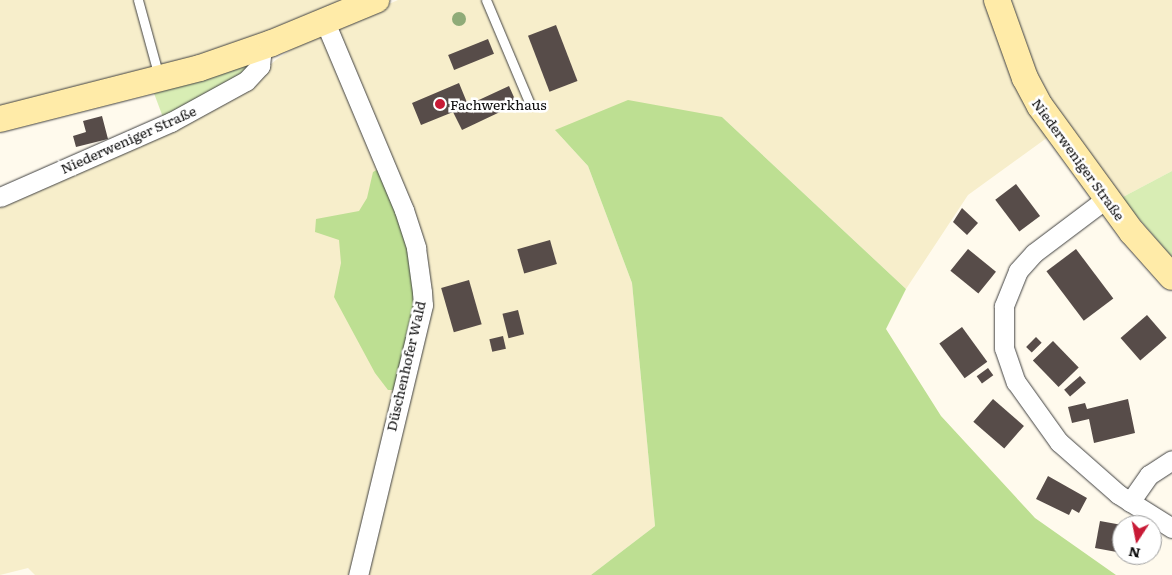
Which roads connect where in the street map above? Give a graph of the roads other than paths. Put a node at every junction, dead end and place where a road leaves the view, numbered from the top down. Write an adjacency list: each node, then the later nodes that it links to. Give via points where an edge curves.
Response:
1 (138, 0): 7 (lane)
2 (376, 0): 5 (street)
3 (486, 0): 8 (lane)
4 (997, 0): 11 (street, Niederweniger Straße, via 1030,90)
5 (325, 22): 6 (street); 16 (street, Düschenhofer Wald, via 404,210 416,248 423,305)
6 (262, 47): 7 (street); 10 (street, Niederweniger Straße, via 260,66 246,81 171,122)
7 (160, 79): 9 (street)
8 (529, 102)
9 (0, 119)
10 (0, 197)
11 (1107, 198): 12 (street, Niederweniger Straße); 14 (street, via 1034,253 1018,271 1004,306 1001,332 1007,363 1029,403 1059,442)
12 (1172, 277)
13 (1172, 460): 14 (street, via 1149,475)
14 (1130, 502): 15 (street)
15 (1172, 528)
16 (358, 575)

